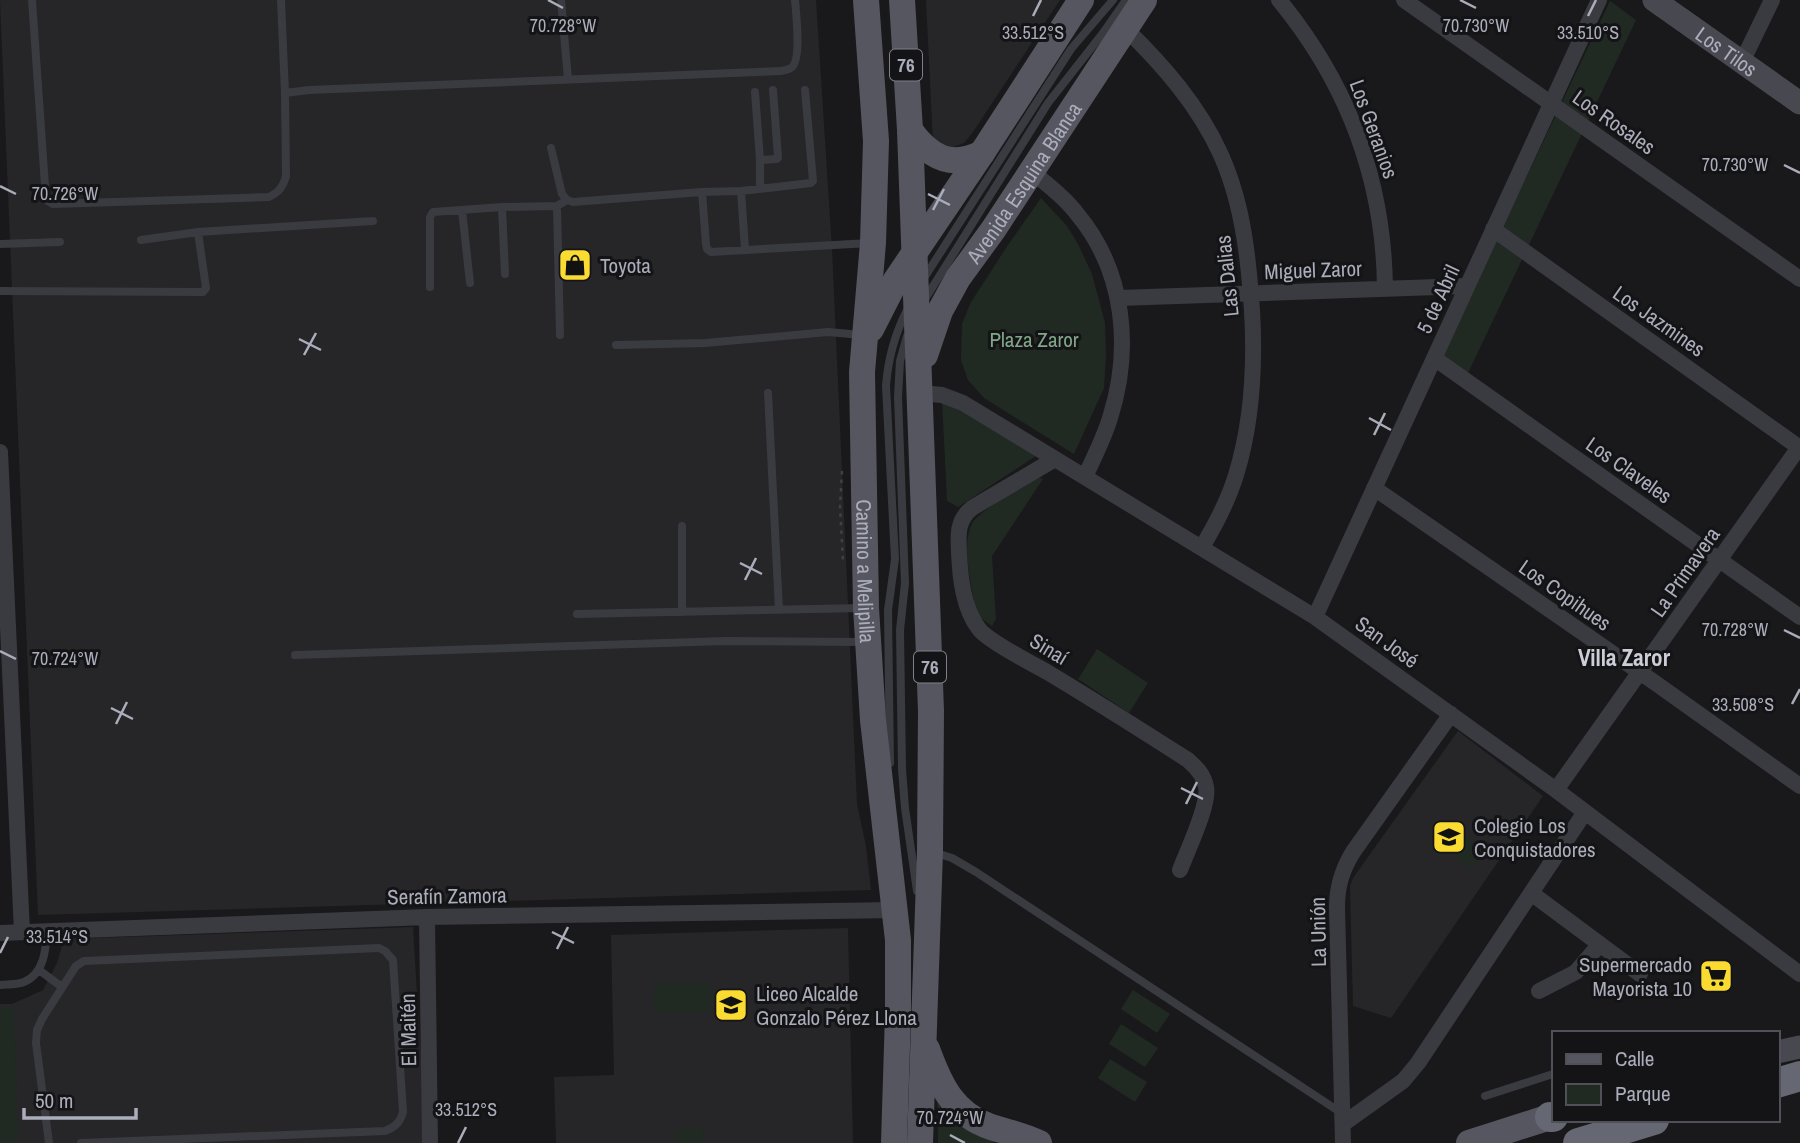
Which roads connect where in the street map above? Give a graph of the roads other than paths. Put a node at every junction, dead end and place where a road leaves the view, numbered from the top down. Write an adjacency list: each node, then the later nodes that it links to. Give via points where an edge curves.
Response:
1 (32, 0): 22 (lane, via 49,203 269,197 283,186 286,176)
2 (281, 0): 22 (lane)
3 (561, 0): 18 (lane)
4 (795, 0): 18 (lane, via 797,51 791,68)
5 (866, 0): 42 (main road, Camino a Melipilla / 76, via 876,141)
6 (902, 0): 25 (main road, 76)
7 (1081, 0): 27 (main road)
8 (1113, 0): 55 (lane, via 1071,49 936,257)
9 (1126, 0): 55 (lane, via 1048,103 958,247)
10 (1144, 0): 16 (main road, Avenida Esquina Blanca)
11 (1279, 0): 51 (street, Los Geranios, via 1324,64 1362,145 1380,218)
12 (1404, 0): 23 (street, Los Rosales)
13 (1599, 0): 23 (street, 5 de Abril)
14 (1654, 0): 17 (street, Los Tilos)
15 (1772, 0): 17 (street)
16 (1125, 28): 29 (main road, Avenida Esquina Blanca); 53 (street, Las Dalias, via 1184,93 1221,155 1243,224)
17 (1742, 62): 24 (street, Los Tilos)
18 (568, 79): 22 (lane)
19 (774, 90): 28 (lane, via 778,158)
20 (806, 90): 30 (lane, via 813,181)
21 (755, 92): 28 (lane)
22 (285, 93)
23 (1550, 103): 38 (street, 5 de Abril); 47 (street, Los Rosales)
24 (1800, 103)
25 (910, 130): 27 (main road, via 925,148 944,159); 45 (main road, 76)
26 (551, 148): 33 (lane)
27 (982, 153): 45 (main road)
28 (760, 160): 30 (lane)
29 (1031, 172): 54 (street, via 1065,199 1091,231); 60 (main road, Avenida Esquina Blanca, via 948,295 931,336)
30 (760, 188): 31 (lane)
31 (741, 191): 32 (lane); 44 (lane)
32 (702, 192): 33 (lane); 44 (lane, via 707,248 711,252)
33 (567, 200): 34 (lane)
34 (557, 206): 35 (lane); 56 (lane)
35 (502, 207): 36 (lane); 46 (lane)
36 (462, 210): 48 (lane); 50 (lane, via 433,212 430,217)
37 (373, 221): 39 (lane)
38 (1493, 229): 49 (street, 5 de Abril); 62 (street, Los Jazmines)
39 (198, 232): 40 (lane); 52 (lane, via 203,292)
40 (141, 240)
41 (60, 242): 43 (lane)
42 (873, 243): 44 (lane); 57 (main road, Camino a Melipilla / 76)
43 (0, 244)
44 (745, 249)
45 (914, 252): 55 (main road, 76); 57 (main road)
46 (505, 274)
47 (1800, 279)
48 (470, 283)
49 (1467, 286): 51 (street, Miguel Zaror); 59 (street, 5 de Abril)
50 (430, 287)
51 (1385, 289): 53 (street, Miguel Zaror)
52 (0, 291)
53 (1251, 293): 54 (street, Miguel Zaror); 68 (street, Las Dalias, via 1253,362 1242,453 1230,493)
54 (1119, 298): 65 (street, via 1122,347 1116,395)
55 (917, 303): 60 (main road, 76); 81 (lane, via 902,318 886,386 895,559 888,610); 95 (lane, via 902,352 898,397 905,583 900,631 901,757)
56 (560, 335)
57 (863, 343): 58 (lane, via 828,332); 70 (main road, Camino a Melipilla / 76)
58 (616, 345)
59 (1434, 358): 66 (street, 5 de Abril); 69 (street, Los Claveles)
60 (920, 383): 64 (street, San José); 86 (main road, 76, via 931,711)
61 (768, 393): 71 (lane)
62 (1800, 447): 69 (street, La Primavera)
63 (0, 452): 79 (street)
64 (1055, 458): 65 (street, San José); 87 (street, Sinaí, via 963,517 958,529 959,554 967,603 985,635 1199,771 1207,799)
65 (1085, 477): 68 (street, San José)
66 (1374, 488): 74 (street, 5 de Abril); 78 (street, Los Copihues)
67 (682, 526): 72 (lane)
68 (1202, 547): 74 (street, San José)
69 (1719, 560): 75 (street, Los Claveles); 78 (street, La Primavera)
70 (866, 608): 71 (lane); 76 (main road, Camino a Melipilla / 76)
71 (779, 610): 72 (lane)
72 (682, 612): 73 (lane)
73 (577, 614)
74 (1315, 617): 80 (street, San José)
75 (1800, 617)
76 (867, 642): 77 (lane, via 726,641); 89 (main road, Camino a Melipilla / 76)
77 (295, 654)
78 (1639, 673): 82 (street, Los Copihues); 84 (street, La Primavera)
79 (5, 685): 92 (street)
80 (1451, 714): 84 (street, San José); 108 (street, La Unión, via 1353,852 1341,876 1337,896)
81 (890, 777)
82 (1800, 786)
83 (891, 790): 89 (lane)
84 (1556, 790): 85 (street, San José)
85 (1585, 812): 88 (street); 98 (street, San José)
86 (930, 851): 95 (main road, 76); 108 (lane, via 976,872)
87 (1180, 870)
88 (1531, 892): 94 (street); 108 (street, via 1418,1063 1402,1080)
89 (896, 909): 90 (street, Serafín Zamora); 113 (main road, Camino a Melipilla / 76, via 899,976)
90 (427, 917): 91 (street, Serafín Zamora); 112 (street, El Maitén)
91 (47, 931): 92 (street, Serafín Zamora); 96 (lane)
92 (22, 932): 93 (street, Serafín Zamora)
93 (0, 933)
94 (1600, 944): 97 (street); 101 (street, via 1576,972)
95 (926, 960): 102 (main road, 76)
96 (39, 970): 99 (lane, via 24,982); 100 (lane)
97 (1640, 974)
98 (1800, 974)
99 (0, 985)
100 (62, 986): 110 (lane, via 37,1030); 111 (lane, via 83,961 379,948 393,960 403,1112 393,1128)
101 (1539, 991)
102 (923, 1031): 114 (main road, 76); 115 (main road, via 941,1085 961,1110 981,1123)
103 (1800, 1047): 104 (street)
104 (1779, 1052)
105 (1552, 1074): 106 (lane)
106 (1485, 1096)
107 (1552, 1117): 117 (main road)
108 (1343, 1119): 116 (street, La Unión)
109 (1647, 1122): 118 (highway)
110 (49, 1143)
111 (81, 1143)
112 (430, 1143)
113 (894, 1143)
114 (920, 1143)
115 (1039, 1143)
116 (1343, 1143)
117 (1469, 1143)
118 (1578, 1143)

